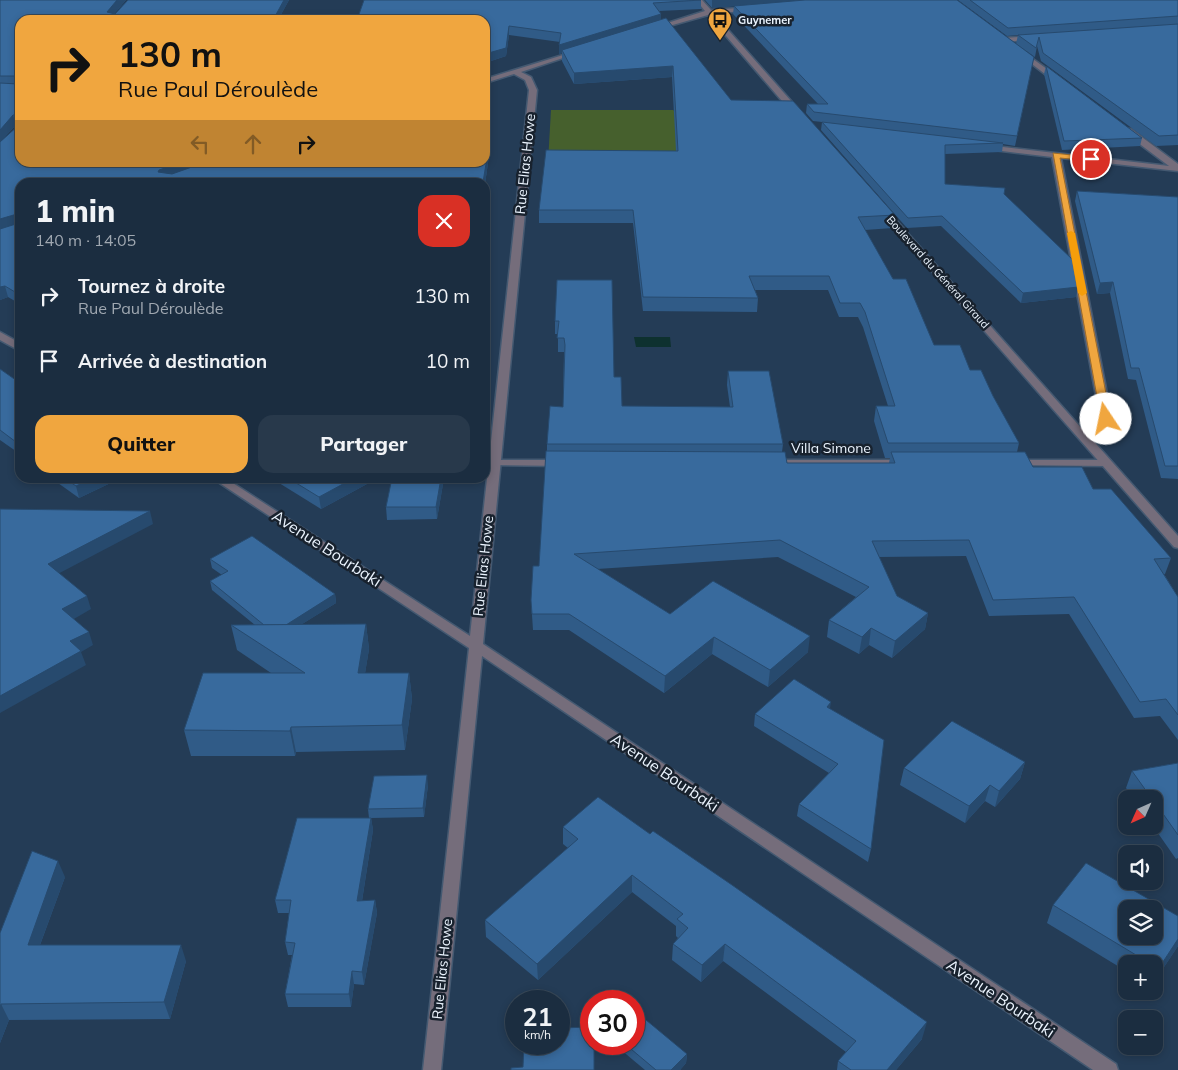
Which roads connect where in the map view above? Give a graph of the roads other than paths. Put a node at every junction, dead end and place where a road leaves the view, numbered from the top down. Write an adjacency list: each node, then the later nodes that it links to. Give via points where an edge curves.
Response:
1 (699, 0): 3 (street)
2 (755, 7): 3 (street)
3 (710, 12): 4 (street); 12 (street)
4 (652, 29)
5 (996, 34): 7 (street)
6 (1043, 37): 7 (street)
7 (1004, 40): 11 (street)
8 (587, 49): 9 (street)
9 (514, 72): 10 (street); 21 (street, Rue Elias Howe, via 528,78 533,90)
10 (490, 79)
11 (1067, 86)
12 (802, 118)
13 (1122, 127): 16 (street)
14 (977, 146): 15 (street)
15 (1056, 155): 16 (street); 20 (street, via 1106,419)
16 (1178, 169)
17 (873, 199): 20 (street, Boulevard du Général Giraud)
18 (0, 335): 19 (street)
19 (15, 345)
20 (1082, 436): 26 (street, Boulevard du Général Giraud)
21 (495, 463): 22 (street); 29 (street, Rue Elias Howe)
22 (572, 463)
23 (760, 463): 24 (street, Villa Simone)
24 (918, 463)
25 (997, 463): 26 (street)
26 (1106, 463): 28 (street, Boulevard du Général Giraud)
27 (226, 483): 29 (street, Avenue Bourbaki)
28 (1178, 544)
29 (475, 645): 30 (street, Rue Elias Howe); 31 (street, Avenue Bourbaki)
30 (432, 1070)
31 (1109, 1070)

